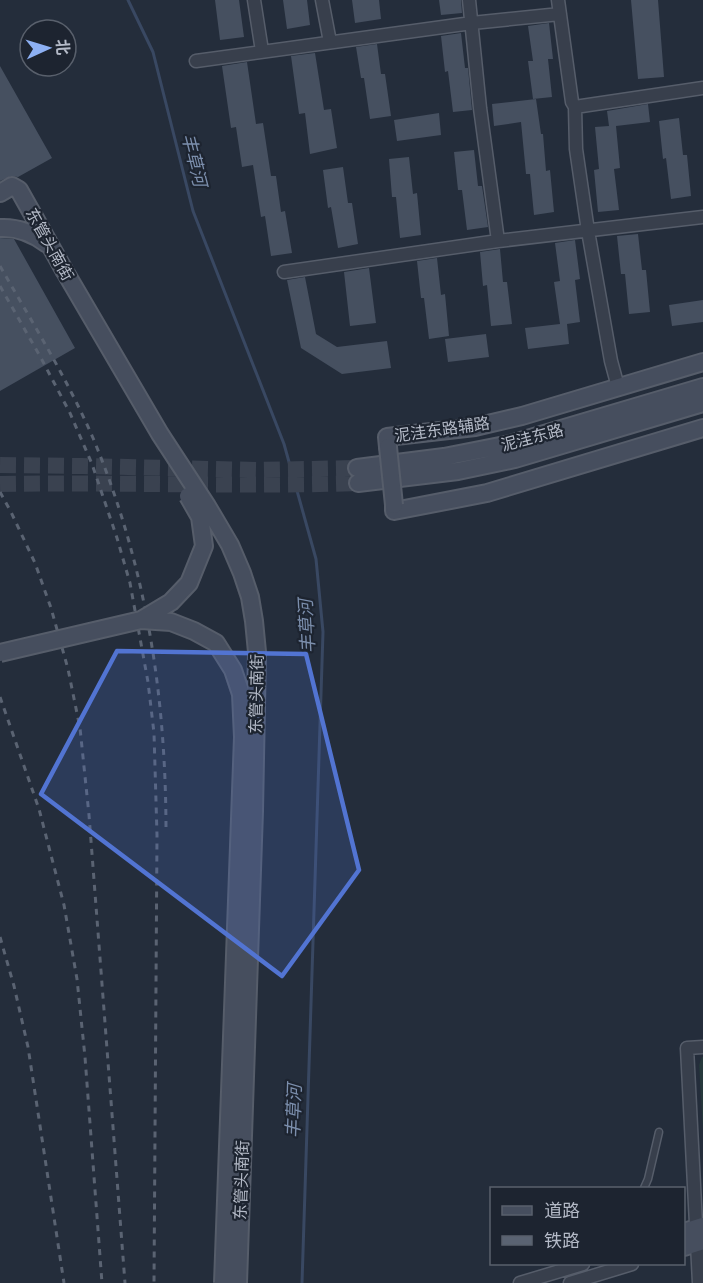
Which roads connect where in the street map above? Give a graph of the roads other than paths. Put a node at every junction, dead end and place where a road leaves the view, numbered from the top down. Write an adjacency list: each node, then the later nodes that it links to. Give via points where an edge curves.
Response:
1 (254, 0): 8 (street)
2 (322, 0): 7 (street)
3 (469, 0): 6 (street)
4 (558, 0): 5 (street)
5 (560, 14): 6 (street); 11 (street)
6 (472, 23): 7 (street); 16 (street)
7 (330, 42): 8 (street)
8 (262, 51): 9 (street)
9 (196, 61)
10 (703, 88): 11 (street)
11 (575, 107): 15 (street, via 576,149)
12 (0, 193): 17 (main road, 东管头南街, via 12,186 20,190)
13 (703, 217): 15 (street)
14 (0, 228): 17 (main road, via 25,230 46,243)
15 (588, 231): 16 (street); 20 (street)
16 (498, 241): 18 (street)
17 (64, 270): 24 (main road, 东管头南街, bridge)
18 (284, 272)
19 (703, 362): 20 (main road, 泥洼东路辅路)
20 (618, 387): 23 (main road, 泥洼东路辅路, bridge, via 474,427 387,437 394,511 487,493)
21 (703, 387): 22 (main road, 泥洼东路, via 510,444 358,475 458,471 515,459)
22 (703, 403)
23 (703, 428)
24 (160, 434): 25 (main road, bridge, via 200,517 204,546 189,583 171,602); 36 (main road, 东管头南街, bridge, via 230,545 250,597 254,621 254,811)
25 (141, 620): 26 (main road, bridge); 35 (main road, 东管头南街, bridge, via 171,622 216,643 233,670 241,694 243,737)
26 (0, 653)
27 (703, 1047): 30 (street, via 687,1048)
28 (659, 1132): 29 (lane)
29 (644, 1187)
30 (694, 1236): 39 (street)
31 (579, 1265): 33 (street)
32 (626, 1265): 38 (street)
33 (556, 1277): 34 (street)
34 (542, 1280): 37 (street)
35 (223, 1283)
36 (238, 1283)
37 (520, 1283)
38 (570, 1283)
39 (699, 1283)

